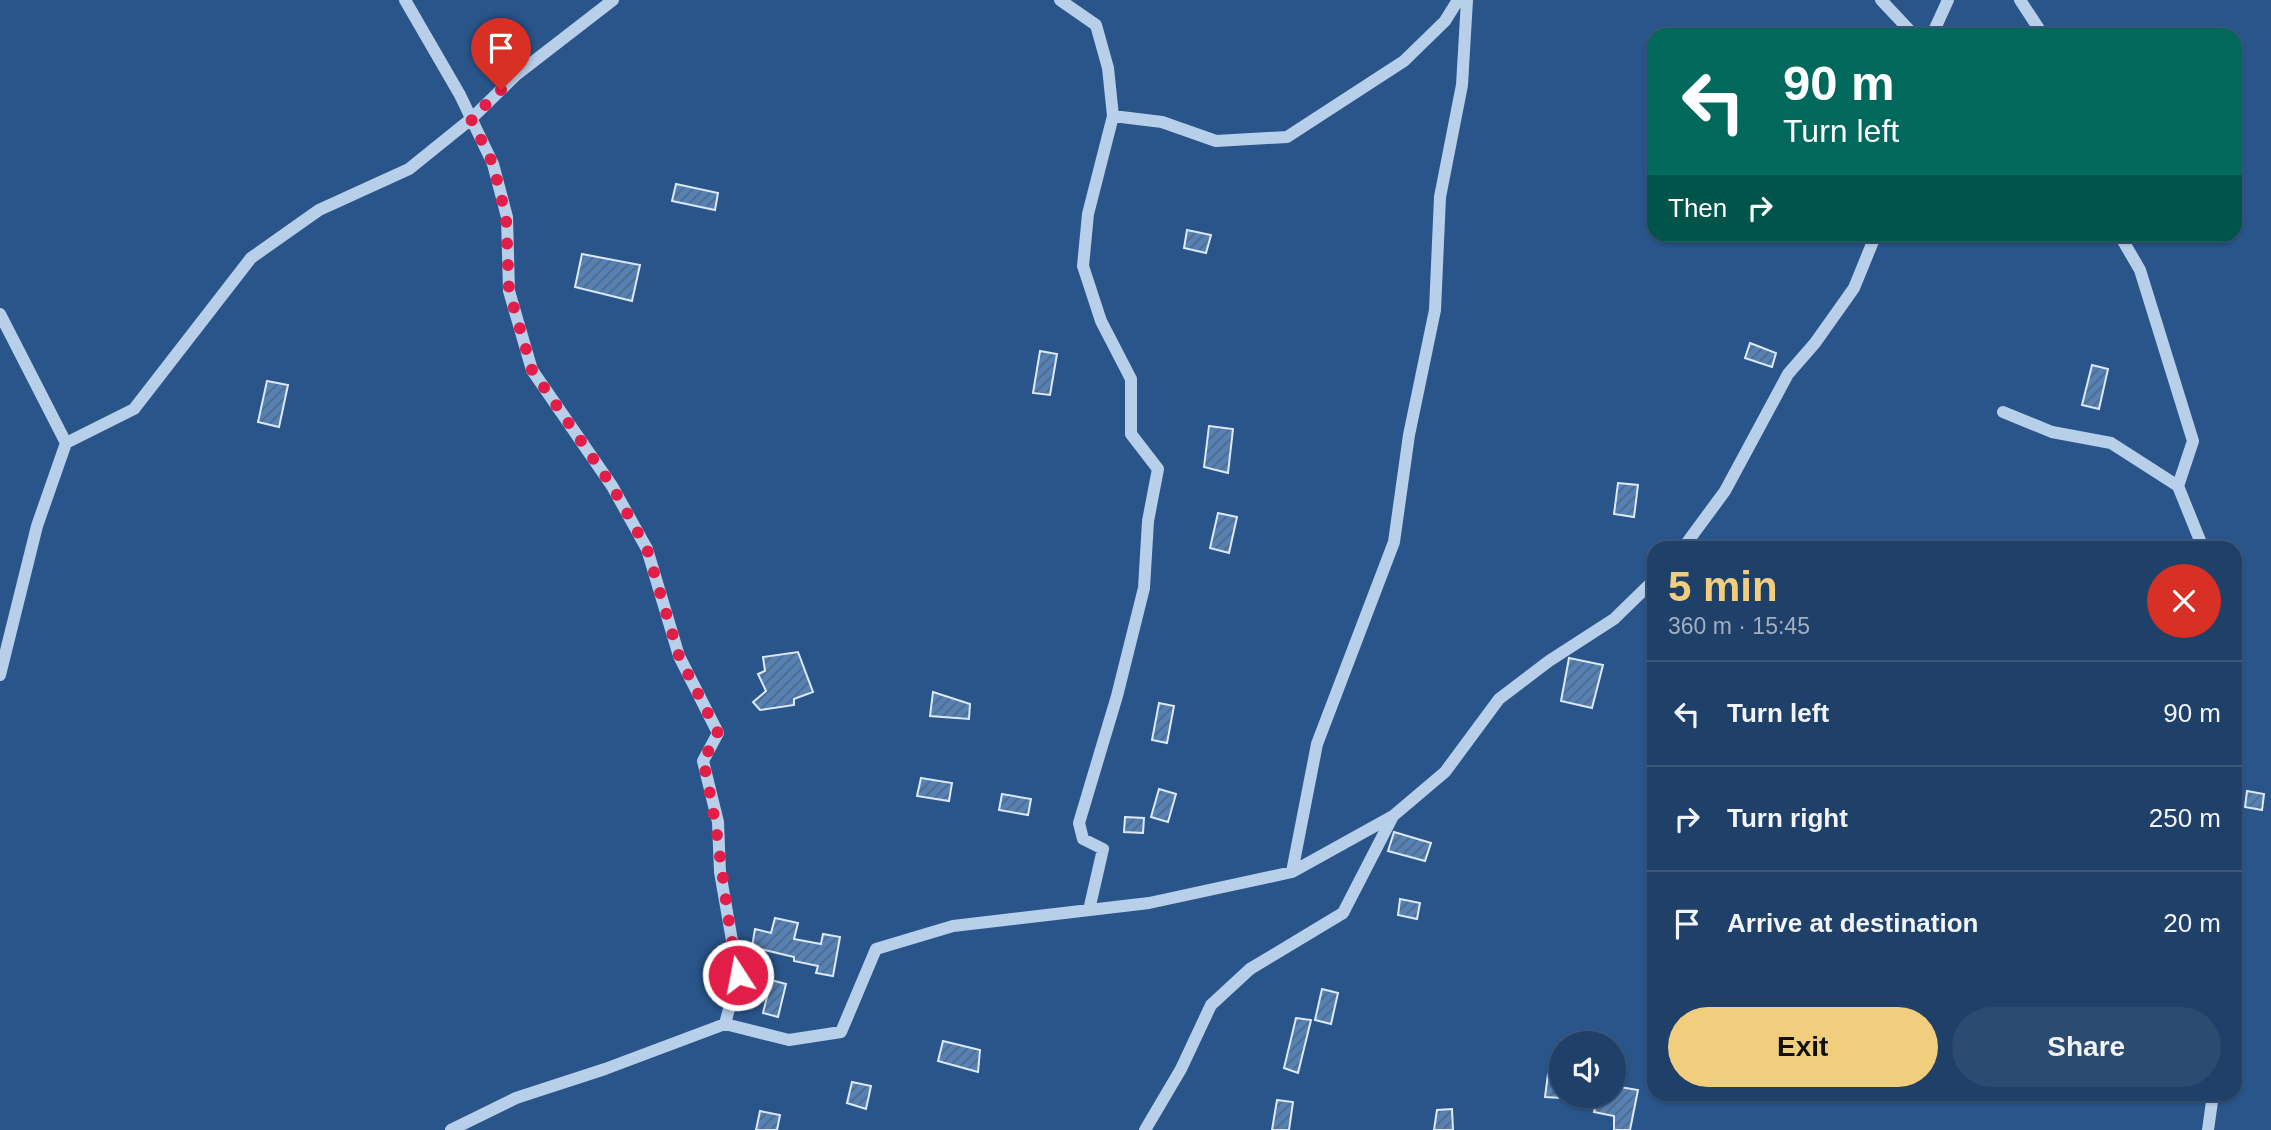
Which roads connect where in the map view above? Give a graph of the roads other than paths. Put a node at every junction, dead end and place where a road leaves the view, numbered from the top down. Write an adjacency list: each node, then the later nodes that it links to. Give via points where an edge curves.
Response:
1 (405, 0): 13 (street)
2 (613, 0): 13 (street, via 516,75)
3 (1060, 0): 12 (street, via 1096,25 1108,68)
4 (1458, 0): 12 (street, via 1445,21 1404,61 1287,137 1216,141 1162,122)
5 (1467, 0): 25 (street, via 1462,85 1440,197 1435,310 1409,435 1394,542 1317,744)
6 (1881, 0): 9 (street)
7 (1948, 0): 10 (street)
8 (2020, 0): 11 (street)
9 (1907, 28)
10 (1935, 28)
11 (2038, 28)
12 (1113, 116): 26 (street, via 1088,214 1083,266 1101,321 1131,379 1131,434 1158,469 1144,588 1079,823 1083,839 1103,849)
13 (471, 119): 18 (street, via 409,169 319,210 251,258 134,409); 27 (street, via 493,164 506,217 509,291 532,370 612,486 647,549 679,656 718,733 703,761 718,822 720,872 738,975)
14 (1873, 242): 20 (street, via 1854,288 1788,374 1725,491)
15 (2124, 242): 19 (street, via 2140,270 2193,441)
16 (0, 314): 18 (street)
17 (2003, 412): 19 (street, via 2052,432 2111,443)
18 (66, 443): 23 (street, via 37,526)
19 (2178, 486): 21 (street)
20 (1688, 541)
21 (2200, 541)
22 (1647, 587): 24 (street, via 1614,619 1499,699 1445,772)
23 (0, 675)
24 (1393, 816): 25 (street); 30 (street, via 1343,913 1250,969 1211,1004 1181,1069)
25 (1292, 872): 26 (street, via 1149,903)
26 (1089, 909): 27 (street, via 953,926 876,949 841,1032 789,1040)
27 (725, 1024): 29 (street, via 516,1098)
28 (2212, 1101): 31 (street)
29 (451, 1130)
30 (1145, 1130)
31 (2208, 1130)

